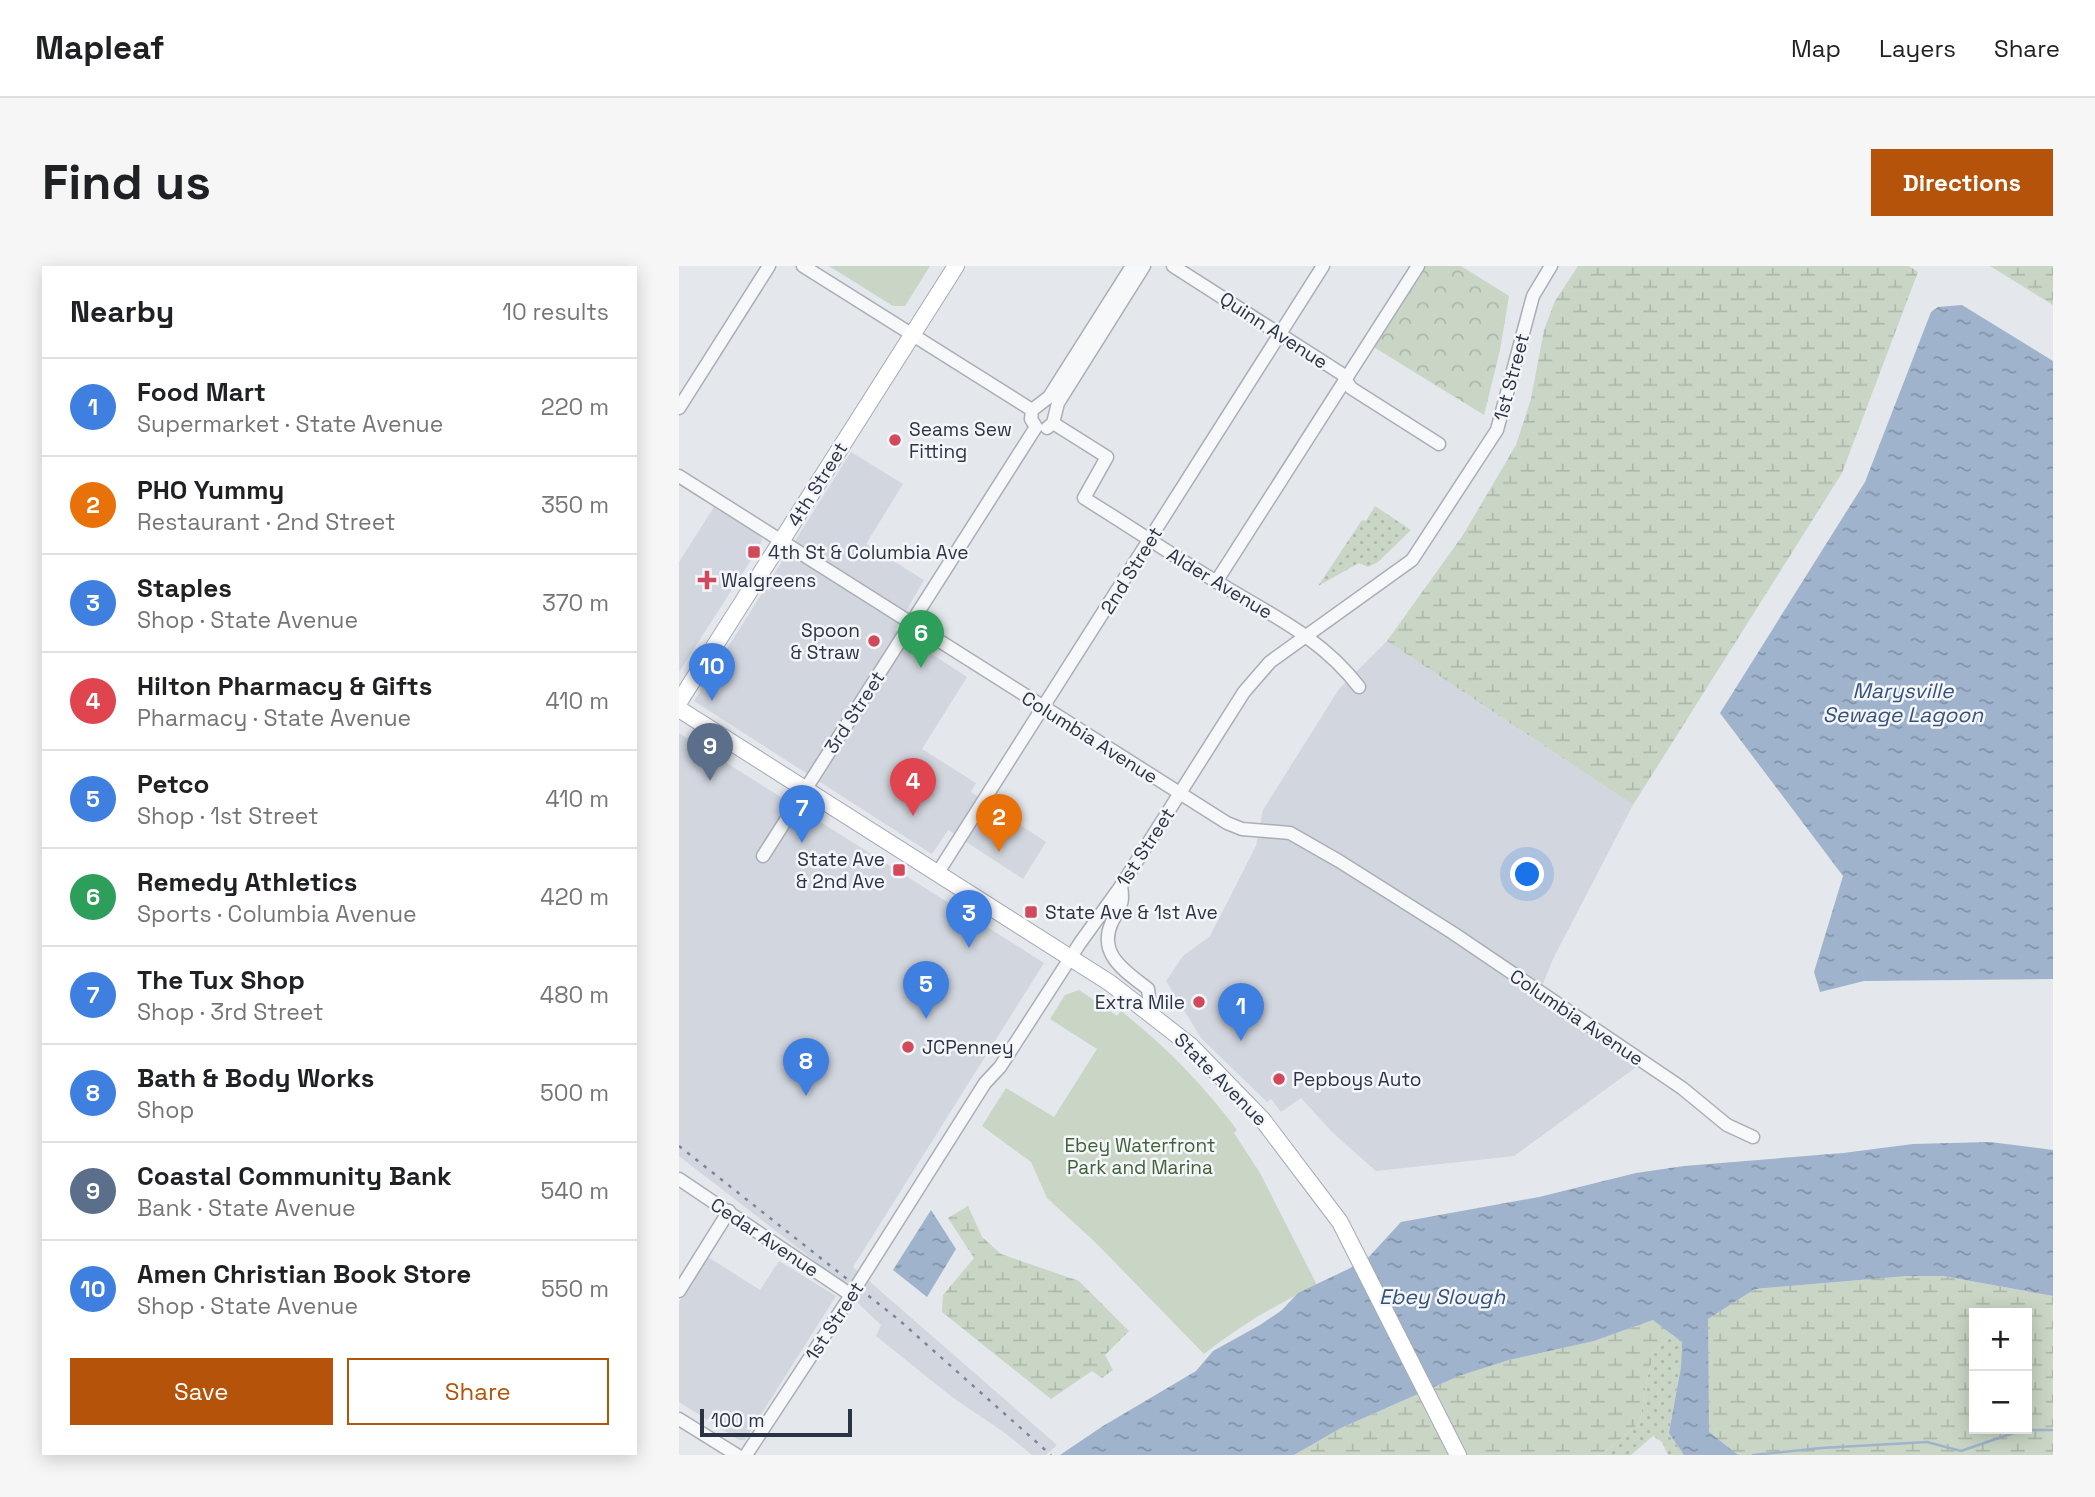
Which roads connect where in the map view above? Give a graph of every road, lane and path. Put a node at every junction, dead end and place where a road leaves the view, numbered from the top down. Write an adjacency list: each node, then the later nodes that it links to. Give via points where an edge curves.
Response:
1 (769, 266): 14 (street)
2 (803, 266): 10 (street)
3 (956, 266): 10 (main road, 4th Street)
4 (1132, 266): 13 (street, via 1049,397)
5 (1144, 266): 15 (street, via 1072,379)
6 (1173, 266): 11 (street, Quinn Avenue)
7 (1323, 266): 11 (street, 2nd Street)
8 (1418, 266): 12 (street)
9 (1551, 266): 23 (street, 1st Street, via 1533,296 1497,430 1412,560)
10 (912, 334): 13 (street); 20 (main road, 4th Street)
11 (1280, 334): 12 (street, Quinn Avenue); 19 (street, 2nd Street)
12 (1346, 380): 17 (street, Quinn Avenue, via 1351,388); 21 (street)
13 (1037, 407): 15 (street, via 1049,406); 16 (street, via 1031,419)
14 (679, 408)
15 (1054, 418): 16 (street, via 1045,429); 19 (street, Alder Avenue, via 1107,457 1084,498)
16 (1036, 427): 22 (street, 3rd Street)
17 (1439, 444)
18 (679, 476): 20 (street, Columbia Avenue)
19 (1150, 540): 21 (street, Alder Avenue); 26 (street, 2nd Street)
20 (781, 541): 22 (street, Columbia Avenue); 25 (main road, 4th Street)
21 (1216, 582): 23 (street, Alder Avenue)
22 (911, 624): 26 (street, Columbia Avenue); 28 (street, 3rd Street)
23 (1308, 636): 24 (street); 29 (street, 1st Street, via 1270,662 1244,692)
24 (1359, 687)
25 (679, 702)
26 (1044, 708): 29 (street, Columbia Avenue); 31 (street, 2nd Street)
27 (679, 709): 28 (main road, State Avenue)
28 (805, 788): 30 (street, 3rd Street); 31 (main road, State Avenue)
29 (1179, 793): 32 (street, 1st Street); 35 (street, Columbia Avenue, via 1227,823 1242,829 1290,833 1339,861 1682,1088 1727,1125)
30 (763, 856)
31 (937, 874): 33 (main road, State Avenue)
32 (1121, 886): 33 (street, 1st Street); 34 (street, via 1124,901 1111,924 1108,949 1113,960 1148,989)
33 (1070, 958): 34 (main road, State Avenue); 39 (street, 1st Street)
34 (1151, 1014): 43 (main road, State Avenue, via 1191,1046 1262,1119 1340,1222)
35 (1753, 1137)
36 (679, 1179): 37 (street, Cedar Avenue)
37 (729, 1211): 38 (street); 39 (street, Cedar Avenue)
38 (679, 1291)
39 (851, 1295): 42 (street, 1st Street)
40 (679, 1419): 41 (street)
41 (737, 1455)
42 (746, 1455)
43 (1458, 1455)

